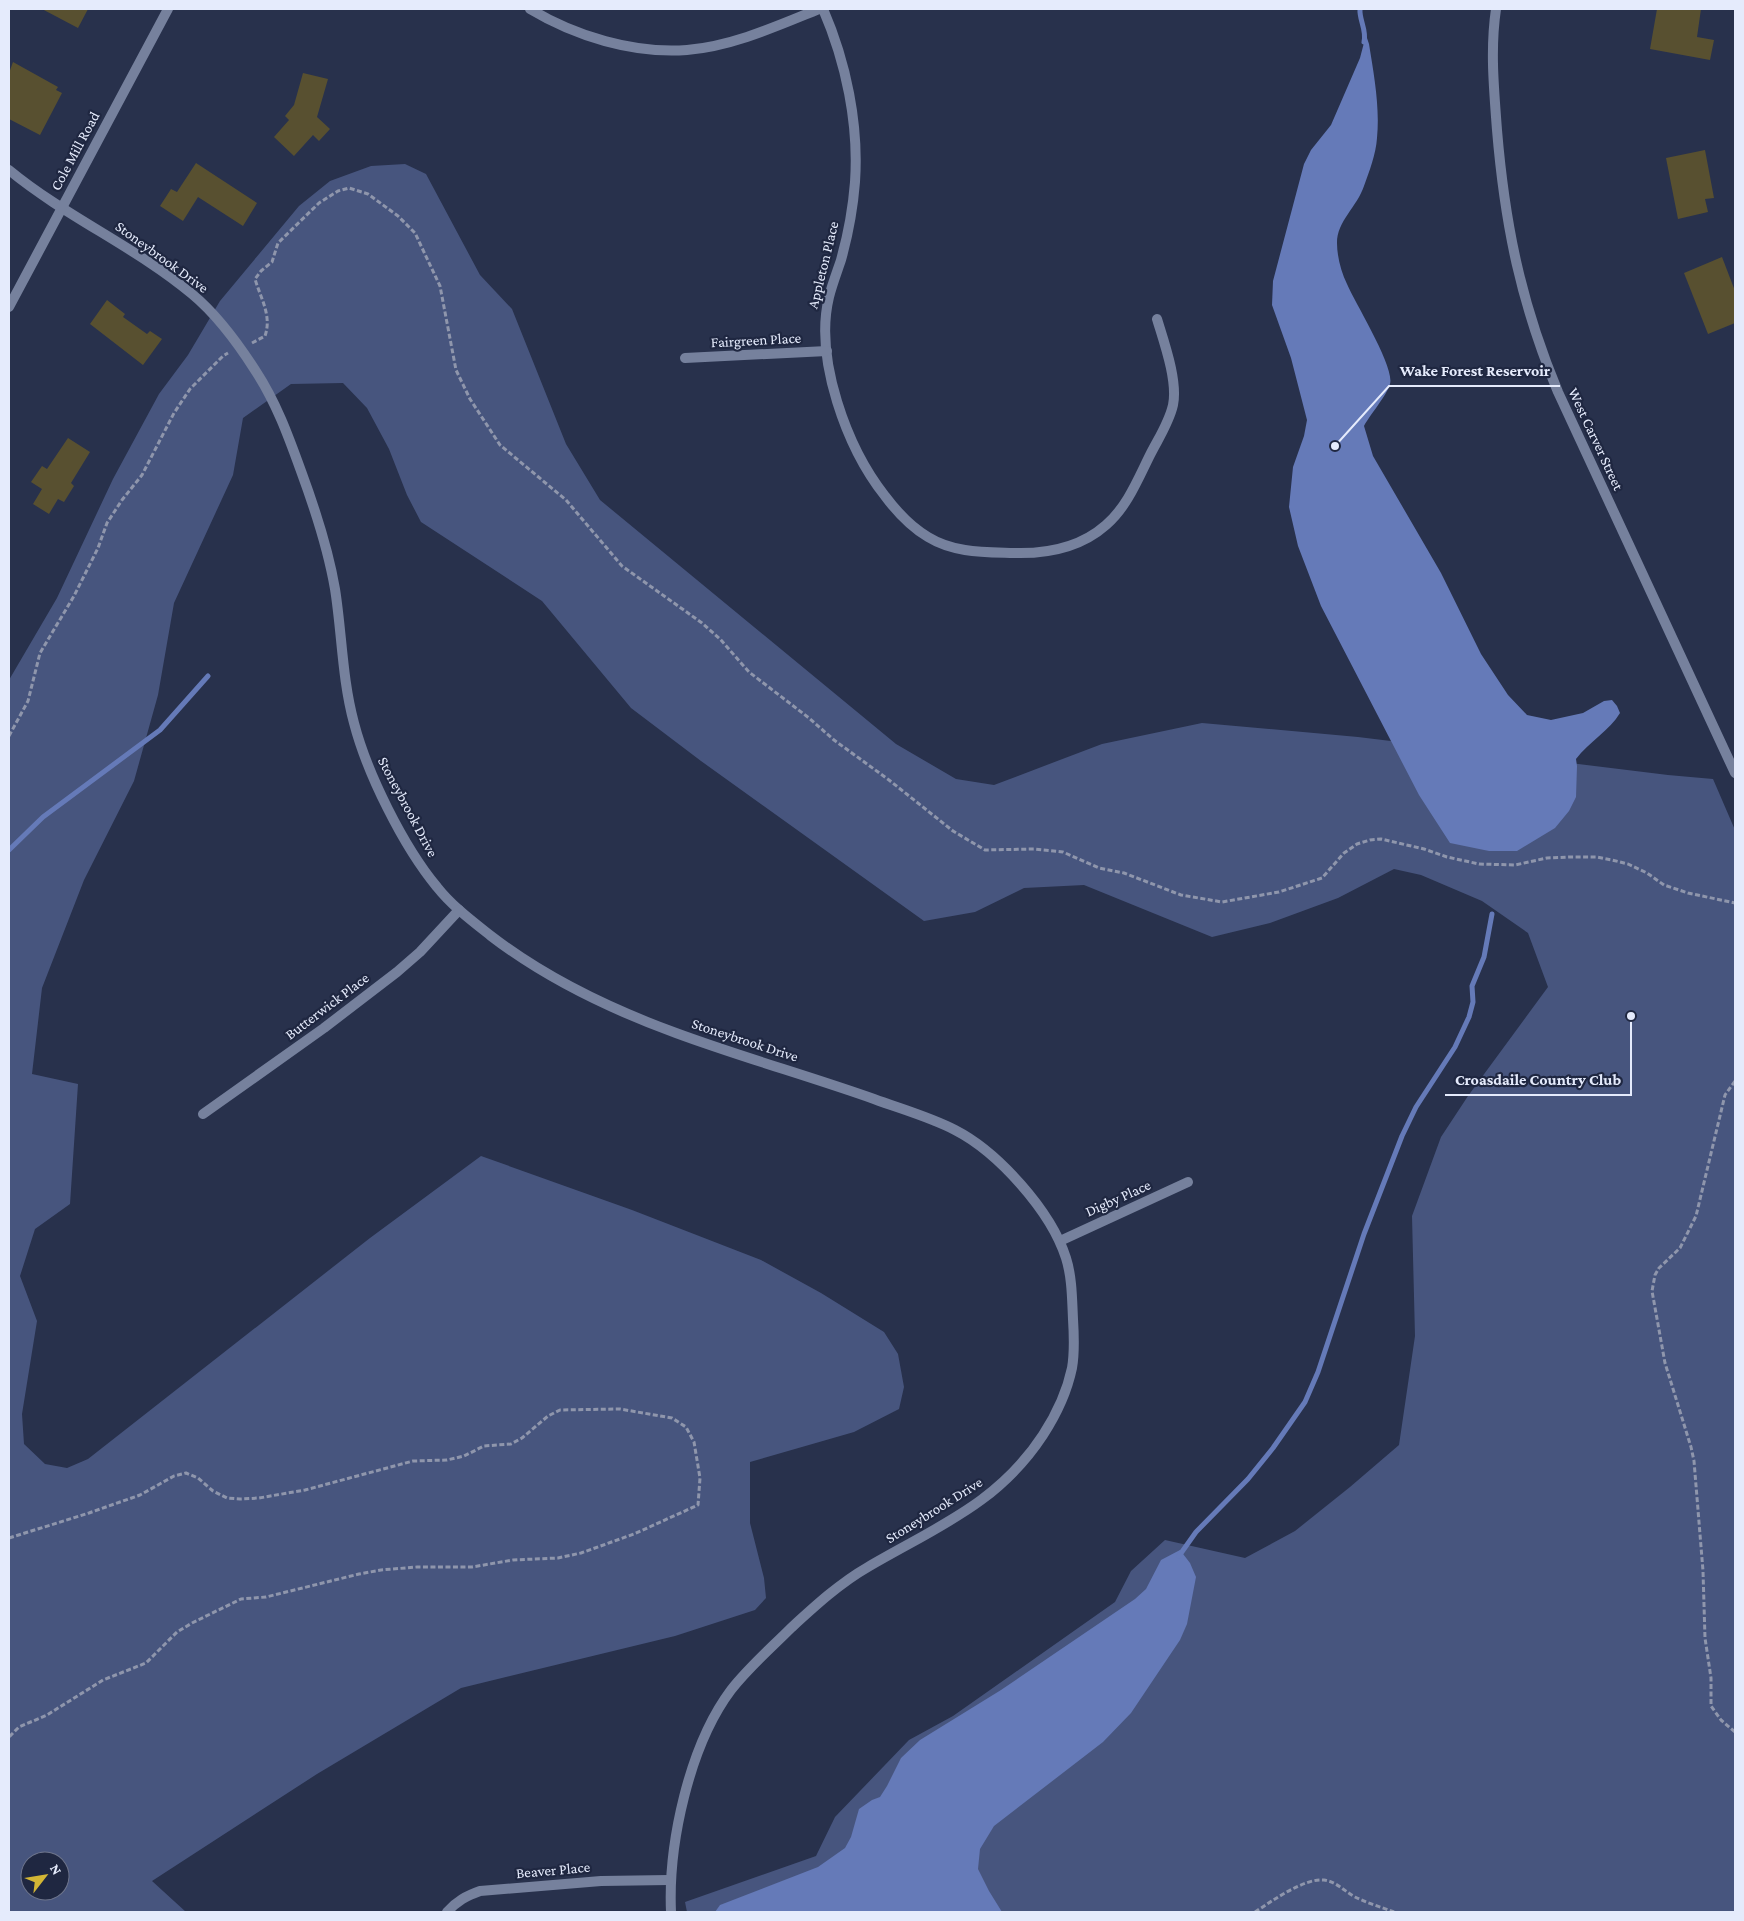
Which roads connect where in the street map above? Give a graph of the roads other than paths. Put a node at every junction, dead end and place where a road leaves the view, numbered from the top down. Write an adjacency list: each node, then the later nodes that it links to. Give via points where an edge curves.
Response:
1 (168, 9): 7 (street, Cole Mill Road)
2 (530, 9): 3 (street, via 572,30 649,50 688,50 718,44 776,27)
3 (819, 9)
4 (823, 9): 10 (street, Appleton Place, via 839,51 845,79 855,160 847,235 825,316)
5 (1496, 9): 12 (street, West Carver Street, via 1492,62 1500,159 1512,250 1530,319 1558,392)
6 (9, 170): 7 (street, Stoneybrook Drive)
7 (62, 208): 8 (street, Cole Mill Road); 13 (street, Stoneybrook Drive, via 192,294 210,311 253,366 281,416 325,540 336,595 346,684 360,745 383,798 412,850 436,886)
8 (9, 307)
9 (1157, 318): 10 (street, Appleton Place, via 1173,388 1173,404 1165,426 1116,515 1090,536 1043,553 966,551 946,546 914,528 884,495 856,448 834,389)
10 (827, 351): 11 (street, Fairgreen Place)
11 (685, 358)
12 (1735, 773)
13 (459, 910): 14 (street, Butterwick Place, via 397,972); 16 (street, Stoneybrook Drive, via 507,948 558,981 607,1005 677,1034 816,1078 958,1131 1014,1177 1040,1208)
14 (203, 1114)
15 (1188, 1182): 16 (street, Digby Place)
16 (1060, 1241): 17 (street, Stoneybrook Drive, via 1070,1274 1075,1344 1065,1391 1048,1426 1029,1456 997,1488 951,1520 842,1584 806,1615 730,1692 712,1720 697,1756)
17 (669, 1880): 18 (street, Beaver Place, via 480,1891 456,1902); 19 (street, Stoneybrook Drive)
18 (447, 1912)
19 (671, 1912)

